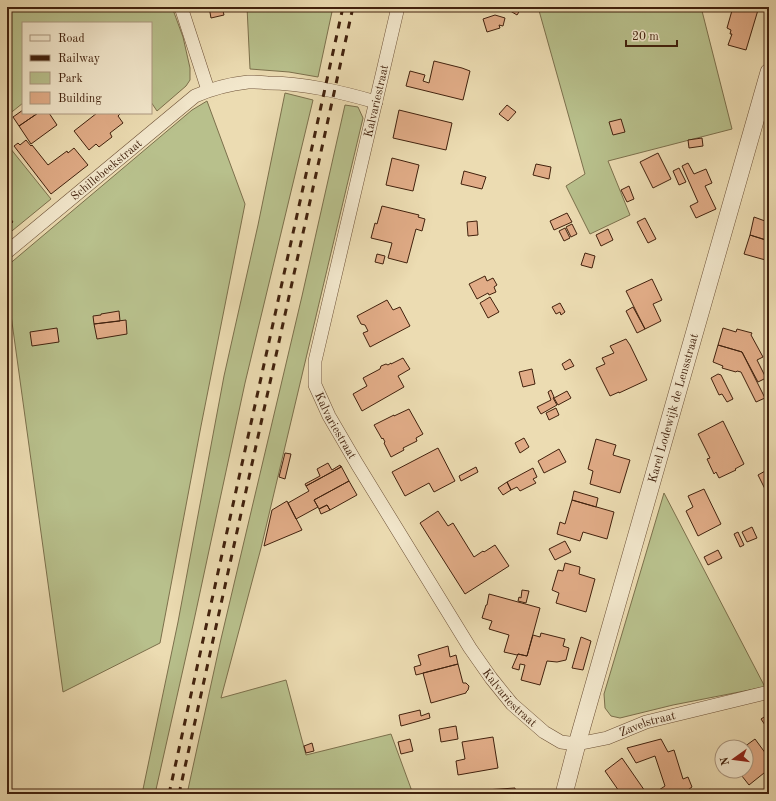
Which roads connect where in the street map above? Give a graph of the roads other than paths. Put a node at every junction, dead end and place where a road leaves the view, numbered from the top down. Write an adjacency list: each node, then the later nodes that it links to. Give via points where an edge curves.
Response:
1 (182, 7): 4 (street)
2 (398, 7): 5 (street, Kalvariestraat)
3 (769, 72): 8 (street, Karel Lodewijk de Lensstraat)
4 (208, 90): 5 (street, Schillebeekstraat, via 248,82 278,83 307,86); 6 (street, Schillebeekstraat, via 195,96)
5 (376, 102): 8 (street, Kalvariestraat, via 315,361 315,385 329,416 357,464 491,678 512,704 544,732 561,742)
6 (7, 252)
7 (769, 692): 8 (street, Zavelstraat, via 646,722 607,738)
8 (577, 744): 9 (street)
9 (564, 794)

